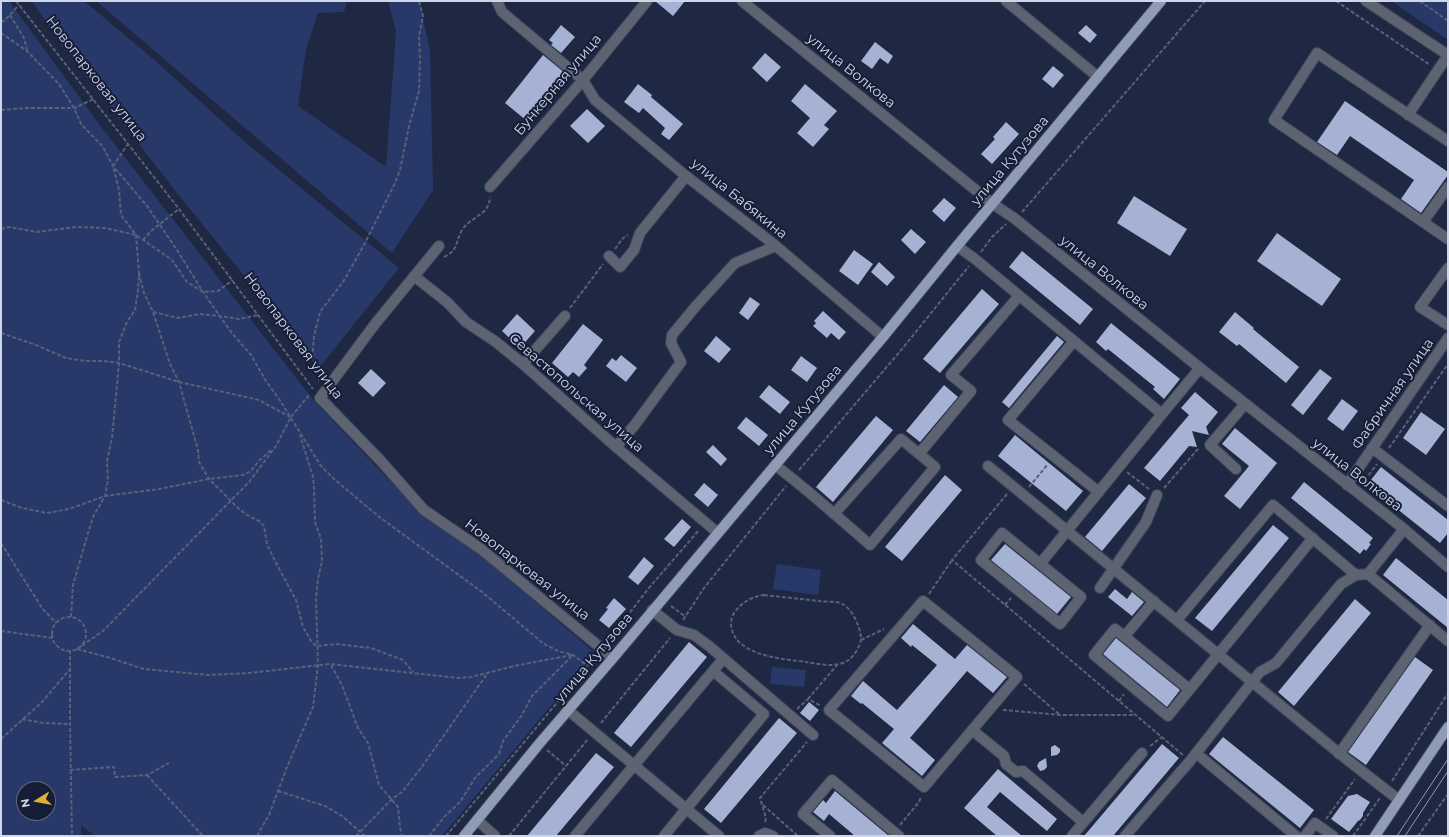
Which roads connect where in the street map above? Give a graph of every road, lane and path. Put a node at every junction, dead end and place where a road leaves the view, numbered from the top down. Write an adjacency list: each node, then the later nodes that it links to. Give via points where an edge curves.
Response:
1 (16, 1): 12 (path, Новопарковая улица)
2 (419, 1): 68 (path, via 423,16 419,36 418,91 400,170 364,245 343,282 320,312 312,349 318,372)
3 (497, 1): 21 (street, улица Бабякина, via 502,12)
4 (647, 1): 21 (street, Бункерная улица)
5 (742, 1): 32 (street, улица Волкова)
6 (1006, 1): 20 (street)
7 (1161, 1): 20 (main road, улица Кутузова)
8 (1205, 1): 34 (path, via 1025,210)
9 (1336, 1): 19 (path)
10 (1366, 1): 18 (street)
11 (1420, 1): 14 (path)
12 (19, 5): 13 (path); 22 (path, Новопарковая улица)
13 (10, 14): 15 (path); 17 (path, via 24,38)
14 (1448, 21)
15 (1, 22)
16 (1, 33): 17 (path)
17 (27, 51): 23 (path, via 59,84)
18 (1448, 55): 19 (street)
19 (1438, 70): 25 (street)
20 (1098, 77): 32 (main road, улица Кутузова)
21 (583, 80): 29 (street, улица Бабякина, via 595,100); 30 (street, Бункерная улица)
22 (94, 99): 23 (path); 27 (path, Новопарковая улица)
23 (74, 108): 24 (path); 28 (path, via 82,124 103,147)
24 (1, 110)
25 (1408, 115): 26 (street); 35 (street, via 1317,53 1274,120)
26 (1448, 141)
27 (128, 144): 28 (path); 33 (path, Новопарковая улица)
28 (114, 166): 36 (path); 39 (path, via 121,214)
29 (686, 176): 38 (street); 43 (street, улица Бабякина)
30 (490, 187): 45 (path, via 488,208 461,232 457,245 450,254 444,257)
31 (1448, 187): 35 (street)
32 (993, 204): 34 (street, улица Волкова); 44 (main road, улица Кутузова)
33 (179, 208): 36 (path); 51 (path, Новопарковая улица)
34 (1014, 218): 47 (path, via 992,237); 66 (street, улица Волкова)
35 (1423, 222): 40 (street)
36 (160, 224): 41 (path); 52 (path)
37 (1, 229): 39 (path, via 9,227 37,232 105,228)
38 (640, 233): 46 (path, via 631,233 623,238); 46 (street, via 634,250 620,267)
39 (136, 235): 41 (path); 49 (path)
40 (1448, 239)
41 (143, 240): 52 (path, via 172,260 187,282)
42 (439, 246): 45 (street)
43 (776, 246): 60 (street, улица Бабякина); 75 (street, via 735,263 672,335 671,343 681,362)
44 (956, 246): 47 (street); 60 (main road, улица Кутузова)
45 (431, 256): 50 (street)
46 (609, 256): 57 (path)
47 (975, 259): 53 (street); 85 (path, via 902,350)
48 (1448, 268): 58 (street, via 1420,307)
49 (139, 273): 54 (path, via 144,293); 63 (path, via 135,310 119,342)
50 (414, 276): 64 (street, Севастопольская улица, via 447,302 466,322); 68 (street)
51 (233, 280): 52 (path, via 218,291); 55 (path, Новопарковая улица)
52 (203, 292): 56 (path)
53 (1019, 296): 62 (street); 77 (street, via 951,375 971,391)
54 (153, 312): 56 (path, via 178,318 200,314); 67 (path, via 170,364)
55 (258, 315): 56 (path, via 238,319); 68 (path, Новопарковая улица)
56 (220, 316): 71 (path, via 230,332 251,355)
57 (565, 316): 64 (street)
58 (1448, 325)
59 (1, 333): 63 (path, via 66,358)
60 (883, 337): 80 (main road, улица Кутузова)
61 (1448, 338): 76 (street, Фабричная улица)
62 (1074, 341): 70 (street); 79 (street, via 1008,420)
63 (119, 363): 67 (path); 91 (path)
64 (523, 364): 75 (street, Севастопольская улица)
65 (1448, 364): 78 (path)
66 (1200, 368): 69 (street, улица Волкова); 70 (street)
67 (179, 382): 71 (path, via 259,400); 84 (path, via 199,462)
68 (318, 395): 71 (path); 122 (street, Новопарковая улица, via 424,510 481,549)
69 (1245, 404): 73 (street); 86 (street, улица Волкова)
70 (1162, 414): 82 (street)
71 (291, 417): 72 (path); 74 (path)
72 (298, 431): 121 (path, via 313,477 315,522 321,539 322,561 316,598); 126 (path, via 325,470 378,516 482,592 544,644)
73 (1210, 445): 83 (street); 90 (path, via 1198,450)
74 (276, 446): 84 (path, via 251,471 243,475); 93 (path)
75 (616, 447): 96 (street, Севастопольская улица)
76 (1372, 448): 78 (street); 86 (street, Фабричная улица)
77 (920, 454): 95 (street, via 901,439); 95 (street, via 935,467 870,545)
78 (1383, 456): 88 (path); 94 (street)
79 (1054, 457): 87 (street); 89 (path)
80 (775, 465): 85 (street); 99 (main road, улица Кутузова)
81 (988, 466): 89 (street)
82 (1119, 466): 87 (street); 90 (path)
83 (1236, 468)
84 (209, 478): 91 (path, via 159,489); 93 (path)
85 (793, 478): 95 (street); 116 (path, via 704,588)
86 (1347, 485): 88 (street, улица Волкова)
87 (1099, 492): 98 (street)
88 (1355, 492): 97 (street, улица Волкова)
89 (1022, 495): 98 (street)
90 (1157, 495): 105 (street, via 1146,522)
91 (105, 496): 92 (path, via 69,509 47,513); 112 (path, via 93,517 73,585)
92 (1, 500)
93 (231, 501): 121 (path, via 247,516 260,521 264,526 267,544 296,600 304,627); 123 (path, via 104,630)
94 (1448, 506)
95 (834, 514)
96 (705, 523): 99 (street, Севастопольская улица); 122 (path, via 648,589)
97 (1404, 530): 103 (street, улица Волкова); 106 (street)
98 (1068, 531): 104 (street); 105 (street)
99 (718, 533): 111 (main road, улица Кутузова)
100 (1312, 538): 107 (street); 113 (street, via 1272,505); 125 (street)
101 (1, 543): 114 (path, via 42,608)
102 (952, 560): 109 (path)
103 (1447, 563)
104 (1040, 564): 104 (street, via 1002,533 981,560 1060,624 1081,597)
105 (1114, 569): 108 (street); 110 (street)
106 (1368, 574): 107 (street); 115 (street)
107 (1356, 575): 138 (street, via 1341,584 1276,663 1260,672)
108 (1100, 588)
109 (923, 601): 137 (street); 162 (street, via 829,710)
110 (1154, 601): 113 (street); 118 (street)
111 (652, 610): 116 (street); 127 (main road, улица Кутузова)
112 (71, 617): 114 (path); 123 (path, via 81,622 86,631 84,641)
113 (1177, 620): 125 (street)
114 (56, 623): 119 (path)
115 (1430, 625): 120 (street); 156 (street)
116 (677, 630): 128 (street, via 694,635); 150 (path)
117 (1, 631): 119 (path)
118 (1124, 636): 139 (street); 139 (street, via 1115,629 1094,655 1168,716)
119 (53, 638): 124 (path, via 60,647)
120 (1448, 641)
121 (316, 646): 130 (path); 135 (path, via 336,644 371,648 403,660)
122 (602, 648): 127 (street, Новопарковая улица); 132 (path)
123 (77, 649): 124 (path); 130 (path, via 144,669 208,675 249,674)
124 (70, 650): 133 (path)
125 (1218, 654): 138 (street); 139 (street)
126 (573, 655): 132 (path); 136 (path); 182 (path, via 532,696 504,741 499,754 475,778 460,802)
127 (613, 658): 143 (main road, улица Кутузова)
128 (723, 659): 134 (street); 151 (street)
129 (330, 664): 130 (path); 135 (path); 166 (path, via 342,684 358,728 368,743 380,785)
130 (318, 665): 164 (path, via 313,707)
131 (837, 665): 131 (path, via 848,661 861,640 851,612 841,603 755,596 744,602 732,616 730,624 733,635 741,644 753,651 770,657); 141 (path)
132 (588, 666): 183 (path)
133 (70, 669): 146 (path, via 42,702); 147 (path)
134 (713, 671): 158 (street); 169 (street, via 764,714)
135 (414, 672): 136 (path, via 458,678)
136 (488, 673): 166 (path, via 421,768 402,792)
137 (1017, 677): 142 (street); 144 (path)
138 (1252, 682): 155 (street); 156 (street)
139 (1189, 689)
140 (1448, 693): 163 (path)
141 (808, 699)
142 (990, 708): 144 (path); 149 (street)
143 (569, 711): 150 (street); 170 (main road, улица Кутузова)
144 (1061, 715): 145 (path)
145 (1135, 715)
146 (22, 718): 147 (path, via 43,723); 153 (path)
147 (70, 724): 159 (path)
148 (1448, 727): 167 (main road)
149 (972, 730): 162 (street); 171 (street, via 1004,756 1006,764 1016,772 1023,771)
150 (593, 733): 158 (street); 186 (path)
151 (813, 735): 168 (path, via 760,798)
152 (1162, 737): 154 (path)
153 (1, 739)
154 (1142, 753): 171 (street)
155 (1196, 753): 193 (street); 194 (street)
156 (1339, 754): 160 (street)
157 (169, 763): 161 (path)
158 (633, 765): 169 (street); 187 (street)
159 (70, 770): 161 (path, via 114,767 115,777); 176 (path)
160 (1361, 771): 163 (street); 172 (path)
161 (147, 775): 177 (path)
162 (924, 787): 174 (path, via 919,802)
163 (1386, 790): 167 (street); 197 (path)
164 (278, 791): 173 (path, via 325,806 342,816); 178 (path)
165 (1448, 794): 199 (path)
166 (392, 799): 173 (path); 181 (path, via 398,807)
167 (1399, 800): 198 (main road)
168 (761, 804): 175 (path, via 766,818); 190 (path)
169 (686, 809): 188 (street); 189 (street)
170 (477, 820): 184 (main road, улица Кутузова); 185 (street)
171 (1083, 822): 192 (street)
172 (1320, 826): 195 (street, via 1315,823); 196 (street)
173 (360, 832): 179 (path); 180 (path)
174 (897, 834): 191 (street, via 832,780 803,814)
175 (765, 835)
176 (72, 836)
177 (203, 836)
178 (257, 836)
179 (356, 836)
180 (365, 836)
181 (402, 836)
182 (429, 836)
183 (446, 836)
184 (464, 836)
185 (495, 836)
186 (509, 836)
187 (575, 836)
188 (664, 836)
189 (719, 836)
190 (798, 836)
191 (830, 836)
192 (1072, 836)
193 (1125, 836)
194 (1296, 836)
195 (1305, 836)
196 (1333, 836)
197 (1353, 836)
198 (1374, 836)
199 (1418, 836)

